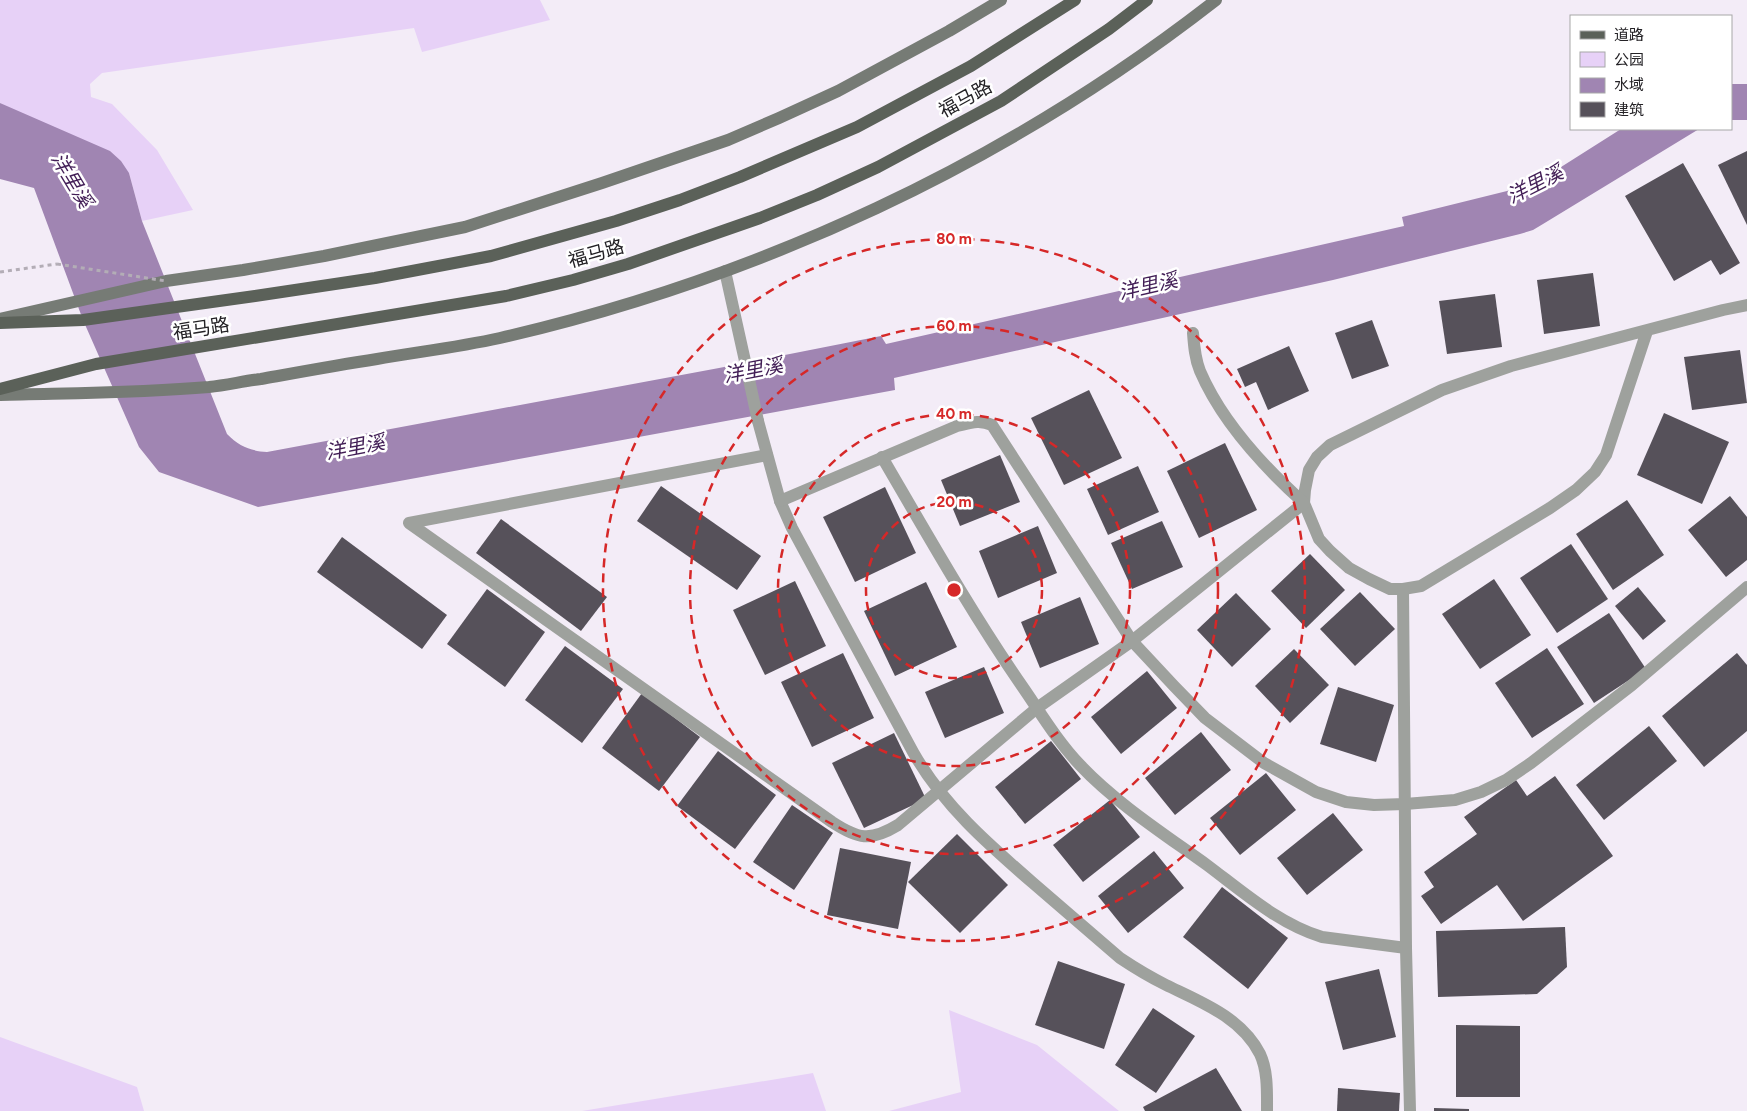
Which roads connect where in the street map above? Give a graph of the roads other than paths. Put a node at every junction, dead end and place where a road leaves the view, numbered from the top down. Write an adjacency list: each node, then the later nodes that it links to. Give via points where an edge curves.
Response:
1 (1001, 0): 7 (main road, via 838,91 728,140 465,227 324,256 166,281)
2 (1075, 0): 8 (main road, 福马路, via 971,66 857,127 680,200 608,223 491,256 375,278 83,320)
3 (1147, 0): 11 (main road, 福马路, via 1001,100 878,167 760,218 628,264 506,296 96,364)
4 (1216, 0): 5 (main road, via 1086,93 985,154 888,203)
5 (726, 271): 12 (main road, via 580,317 497,338 212,386); 13 (street, bridge)
6 (1747, 306): 9 (street)
7 (0, 319)
8 (0, 323)
9 (1647, 331): 16 (street, via 1511,366 1442,390 1330,445 1317,456 1309,470); 18 (street, via 1606,455 1595,472 1550,508 1420,586)
10 (1193, 334): 16 (street, via 1195,355 1212,393 1248,446)
11 (0, 389)
12 (0, 395)
13 (767, 455): 15 (street); 21 (street, via 408,523 849,834 877,836 898,825)
14 (882, 457): 15 (street); 19 (street, via 957,426 973,422 992,425); 20 (street, via 983,628)
15 (780, 501): 21 (street, via 925,774)
16 (1304, 503): 18 (street, via 1319,539 1349,568 1390,588); 19 (street)
17 (1747, 587): 22 (street, via 1632,686 1506,780 1456,800)
18 (1403, 589): 22 (street)
19 (1132, 641): 20 (street); 22 (street, via 1205,718 1290,779 1346,802)
20 (1037, 708): 21 (street); 23 (street, via 1064,747 1094,779 1272,912 1322,937)
21 (938, 791): 24 (street, via 986,843 1120,958 1143,973 1210,1005 1240,1028 1260,1056 1265,1072)
22 (1405, 804): 23 (street)
23 (1406, 948): 25 (street)
24 (1267, 1111)
25 (1410, 1111)

